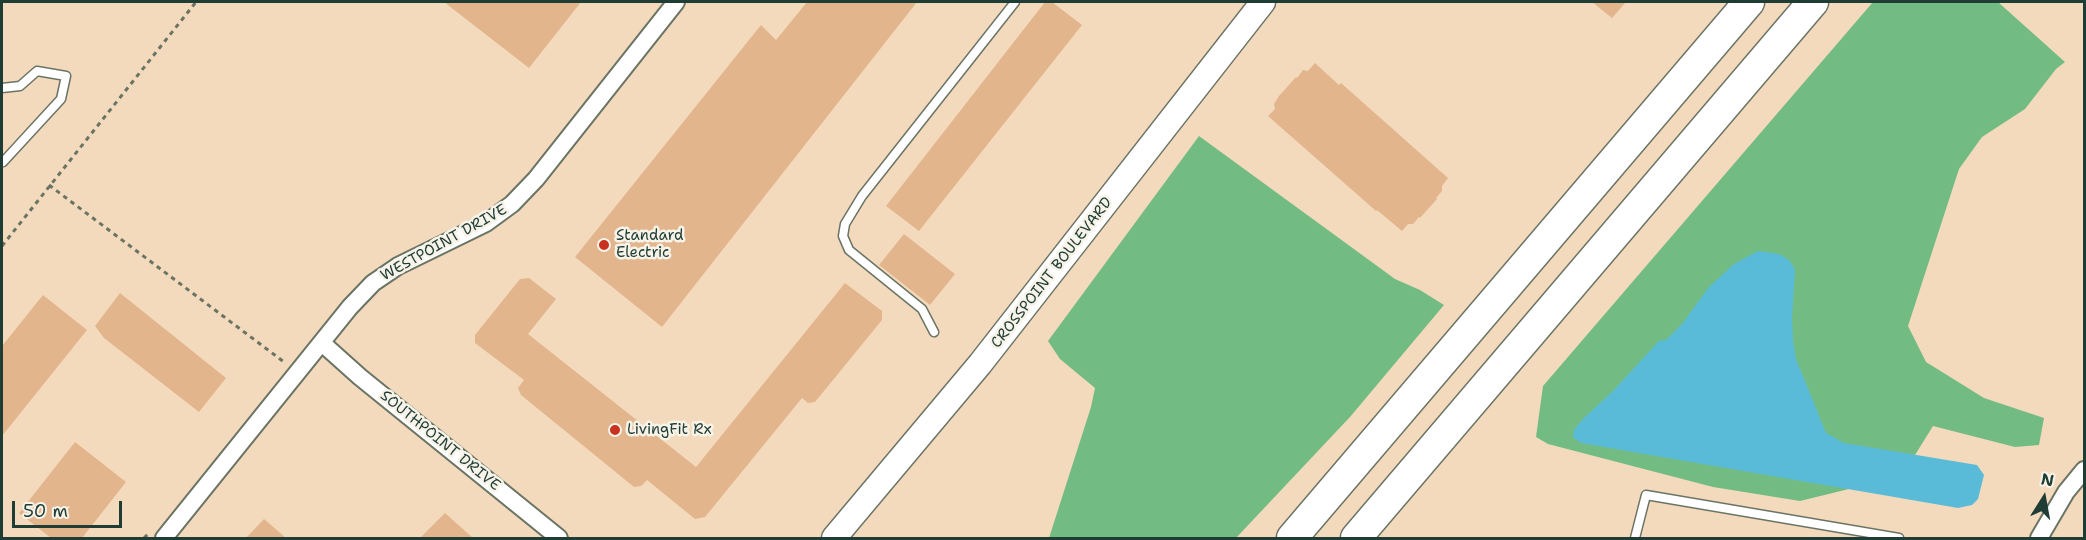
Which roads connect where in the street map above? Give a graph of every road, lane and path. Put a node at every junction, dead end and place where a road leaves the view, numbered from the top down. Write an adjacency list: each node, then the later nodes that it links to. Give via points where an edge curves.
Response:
1 (196, 2): 9 (path)
2 (676, 2): 12 (street, WESTPOINT DRIVE, via 543,171 512,204 486,223 398,266 373,283)
3 (1015, 2): 11 (lane, via 862,196 845,224 843,236 849,250 922,309)
4 (1263, 2): 17 (street, CROSSPOINT BOULEVARD, via 980,364)
5 (1749, 2): 18 (highway)
6 (1813, 2): 19 (highway)
7 (2, 88): 8 (lane, via 20,86 37,71 66,76 61,99)
8 (2, 161)
9 (49, 185): 10 (path); 13 (path)
10 (2, 246)
11 (934, 332)
12 (322, 343): 15 (street, WESTPOINT DRIVE); 16 (street, SOUTHPOINT DRIVE)
13 (285, 361)
14 (2085, 470): 22 (street, via 2066,492)
15 (164, 538)
16 (559, 538)
17 (834, 538)
18 (1292, 538)
19 (1356, 538)
20 (1635, 538): 21 (lane, via 1646,495)
21 (1899, 538)
22 (2039, 538)

